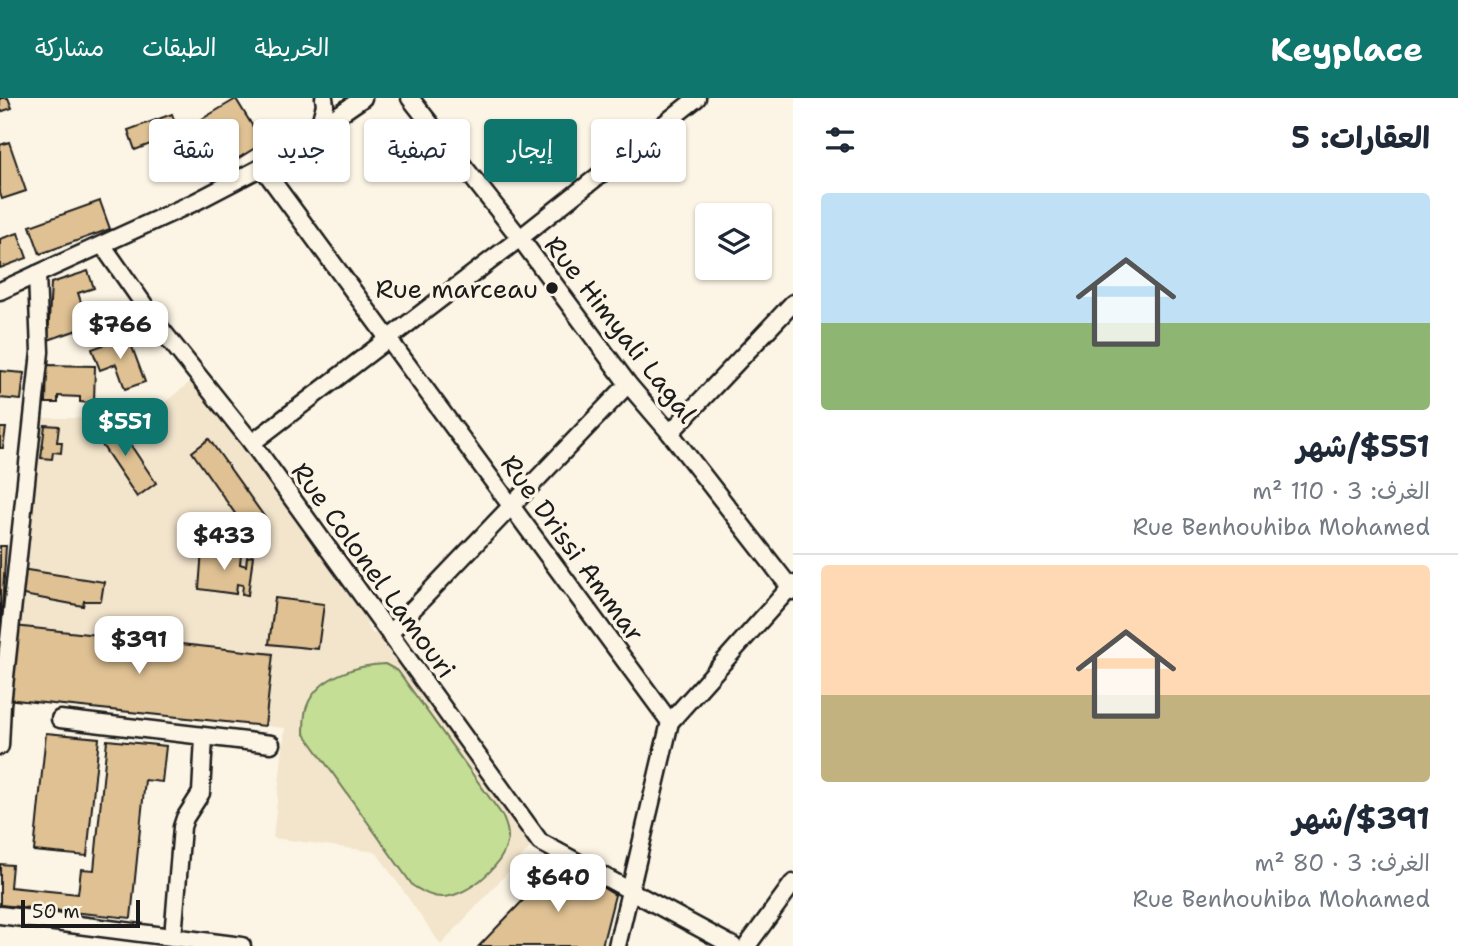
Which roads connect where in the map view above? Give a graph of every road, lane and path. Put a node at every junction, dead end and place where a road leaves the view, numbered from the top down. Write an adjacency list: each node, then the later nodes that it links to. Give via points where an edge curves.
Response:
1 (324, 98): 5 (street)
2 (363, 98): 6 (street)
3 (410, 98): 9 (street, Rue Himyali Lagal)
4 (697, 98): 9 (street)
5 (321, 119)
6 (334, 119)
7 (253, 172): 10 (street)
8 (273, 182): 14 (street, Rue Drissi Ammar)
9 (520, 238): 14 (street); 15 (street, Rue Himyali Lagal)
10 (103, 246): 11 (street); 17 (street, Rue Colonel Lamouri, via 161,329)
11 (37, 274): 12 (street); 25 (street, via 40,352)
12 (0, 290)
13 (793, 303): 16 (street)
14 (388, 338): 17 (street); 18 (street, Rue Drissi Ammar)
15 (628, 384): 16 (street, Rue Himyali Lagal); 18 (street)
16 (670, 433): 19 (street, Rue Himyali Lagal)
17 (252, 443): 20 (street, Rue Colonel Lamouri)
18 (511, 504): 20 (street); 22 (street, Rue Drissi Ammar)
19 (792, 588): 22 (street)
20 (390, 633): 27 (street, Rue Colonel Lamouri, via 540,842)
21 (60, 719): 23 (street)
22 (670, 722): 27 (street)
23 (204, 737): 24 (street); 29 (street, via 201,793 182,827)
24 (271, 744)
25 (0, 746)
26 (793, 883): 33 (street)
27 (631, 892): 31 (street); 32 (street, Rue Colonel Lamouri)
28 (0, 915): 29 (street)
29 (173, 937): 30 (street)
30 (242, 946)
31 (617, 946)
32 (733, 946)
33 (747, 946)

